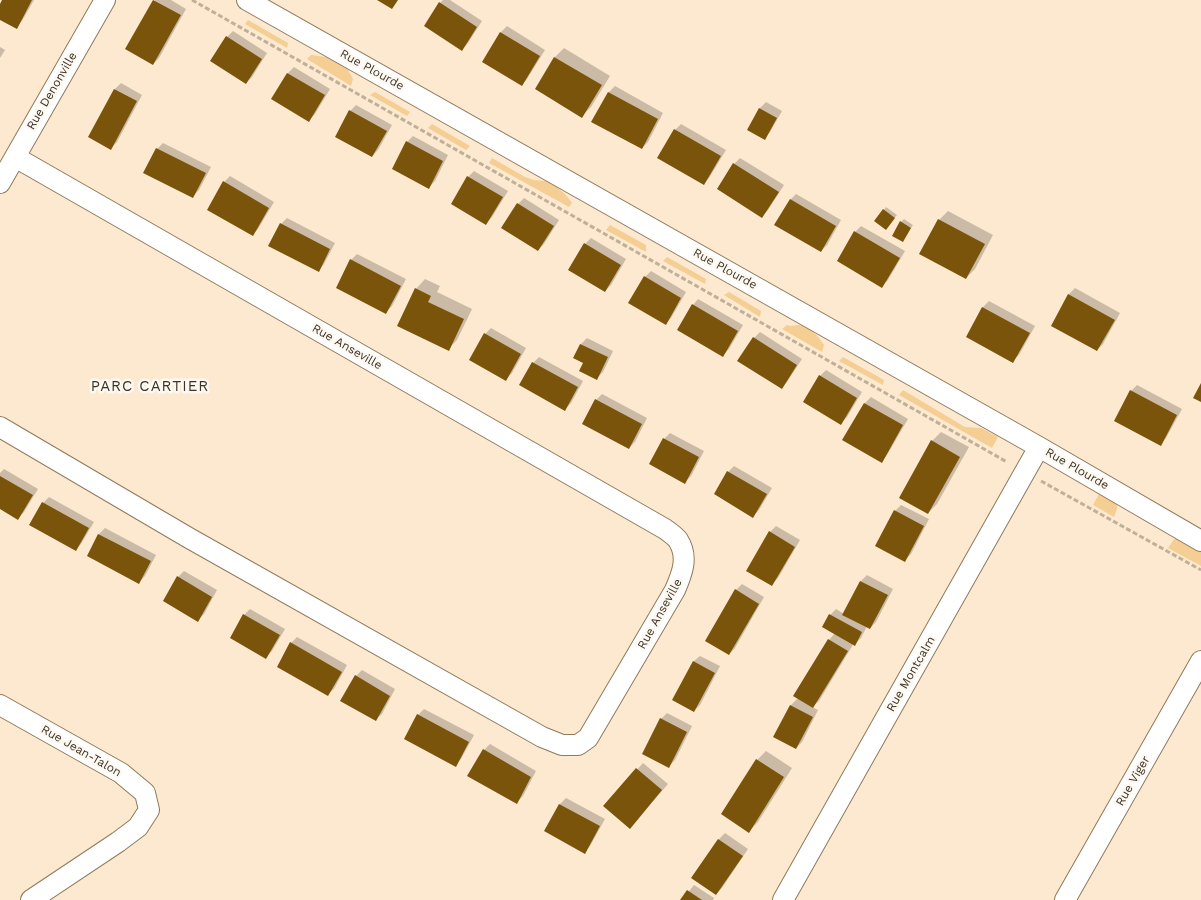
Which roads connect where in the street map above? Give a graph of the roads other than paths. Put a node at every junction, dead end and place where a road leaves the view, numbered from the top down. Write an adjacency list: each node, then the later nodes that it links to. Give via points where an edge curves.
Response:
1 (104, 0): 3 (street, Rue Denonville)
2 (248, 0): 6 (street, Rue Plourde)
3 (15, 157): 4 (street, Rue Denonville); 5 (street, Rue Anseville, via 666,529 678,540 684,556 684,570 588,738 578,745 562,746 189,538)
4 (0, 183)
5 (0, 427)
6 (1039, 447): 7 (street, Rue Plourde); 11 (street, Rue Montcalm)
7 (1201, 540)
8 (1201, 661): 12 (street, Rue Viger)
9 (0, 705): 10 (street, Rue Jean-Talon, via 121,773 145,793 149,810 132,832)
10 (31, 900)
11 (783, 900)
12 (1065, 900)

